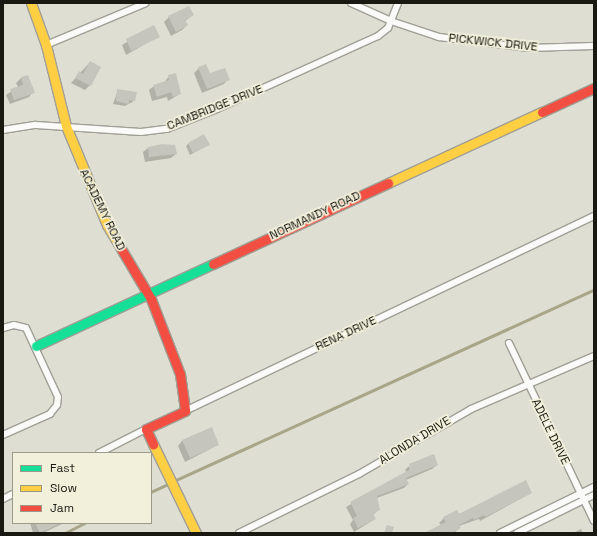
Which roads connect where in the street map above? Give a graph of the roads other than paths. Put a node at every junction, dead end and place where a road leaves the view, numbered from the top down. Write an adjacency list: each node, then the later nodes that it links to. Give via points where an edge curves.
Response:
1 (31, 3): 6 (street, ACADEMY ROAD)
2 (146, 3): 6 (street)
3 (351, 3): 5 (street, PICKWICK DRIVE)
4 (398, 3): 5 (street, CAMBRIDGE DRIVE)
5 (391, 21): 7 (street, PICKWICK DRIVE, via 439,37 476,43 528,48); 9 (street, CAMBRIDGE DRIVE, via 378,36 231,103 167,129 141,132)
6 (46, 45): 9 (street, ACADEMY ROAD)
7 (594, 46)
8 (594, 88): 12 (street, NORMANDY ROAD)
9 (66, 126): 10 (street, CAMBRIDGE DRIVE, via 36,125); 12 (street, ACADEMY ROAD, via 107,225)
10 (3, 130)
11 (594, 216): 18 (street, RENA DRIVE)
12 (148, 294): 15 (street, NORMANDY ROAD); 18 (street, ACADEMY ROAD, via 180,374)
13 (3, 328): 15 (street, via 14,325 26,328)
14 (509, 343): 17 (street, ADELE DRIVE)
15 (36, 346): 20 (street, via 57,391 58,402 50,414)
16 (594, 356): 17 (street, ALONDA DRIVE)
17 (526, 384): 23 (street, ADELE DRIVE); 30 (street, ALONDA DRIVE, via 471,409 359,474)
18 (185, 411): 19 (street, RENA DRIVE)
19 (146, 430): 21 (street, RENA DRIVE); 29 (street)
20 (3, 436)
21 (101, 452)
22 (594, 487): 23 (street)
23 (580, 493): 27 (street, ADELE DRIVE); 31 (street)
24 (12, 494): 26 (street)
25 (594, 495): 27 (street)
26 (3, 499)
27 (584, 500): 28 (street, ADELE DRIVE); 32 (street)
28 (594, 521)
29 (196, 533)
30 (240, 533)
31 (500, 533)
32 (517, 533)

